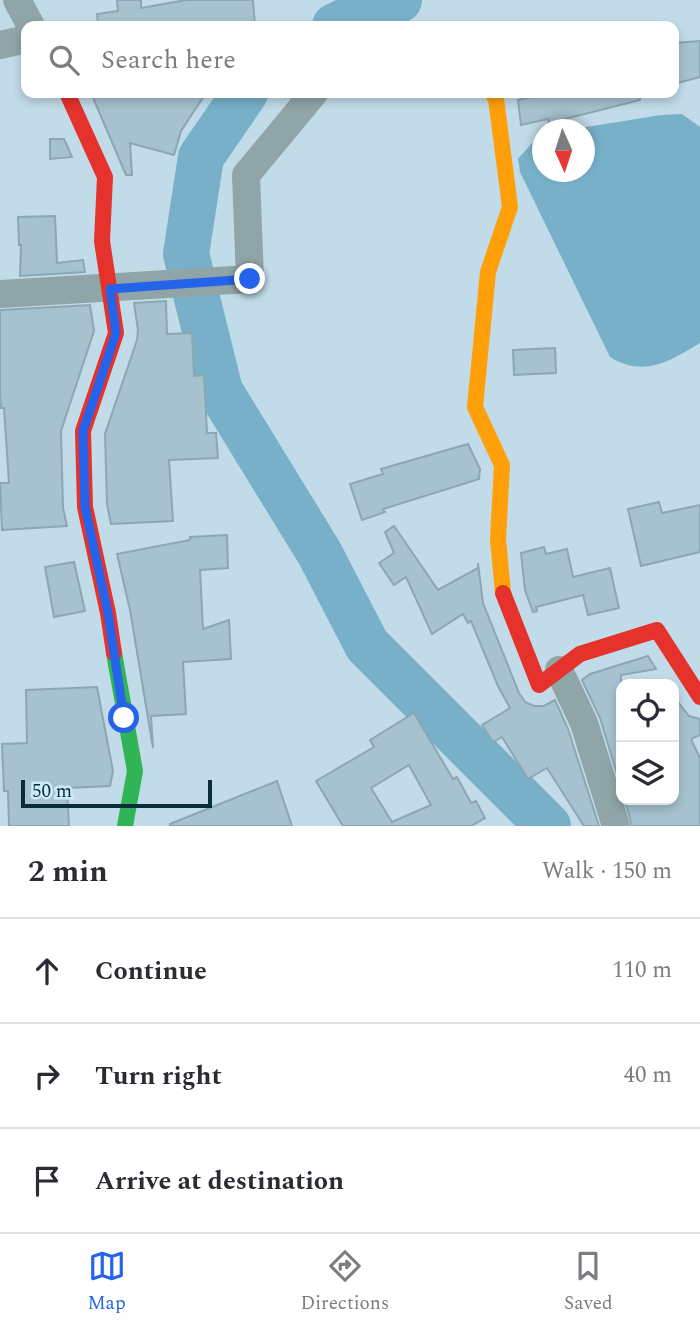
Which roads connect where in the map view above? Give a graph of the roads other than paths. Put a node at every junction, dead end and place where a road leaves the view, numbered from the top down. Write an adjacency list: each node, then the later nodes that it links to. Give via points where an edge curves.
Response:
1 (16, 0): 2 (street)
2 (28, 21)
3 (21, 40): 4 (street)
4 (0, 45)
5 (69, 98): 8 (street, via 105,177 102,241)
6 (310, 98): 8 (street, via 246,175 250,279)
7 (495, 98): 10 (street, via 510,207 488,272 475,407 502,465 498,539 503,595 539,685)
8 (119, 288): 9 (street); 12 (street, via 116,333 83,431 85,507 135,771)
9 (0, 294)
10 (559, 670): 11 (street, via 580,654 657,630); 13 (street, via 584,723)
11 (700, 697)
12 (125, 826)
13 (616, 826)

